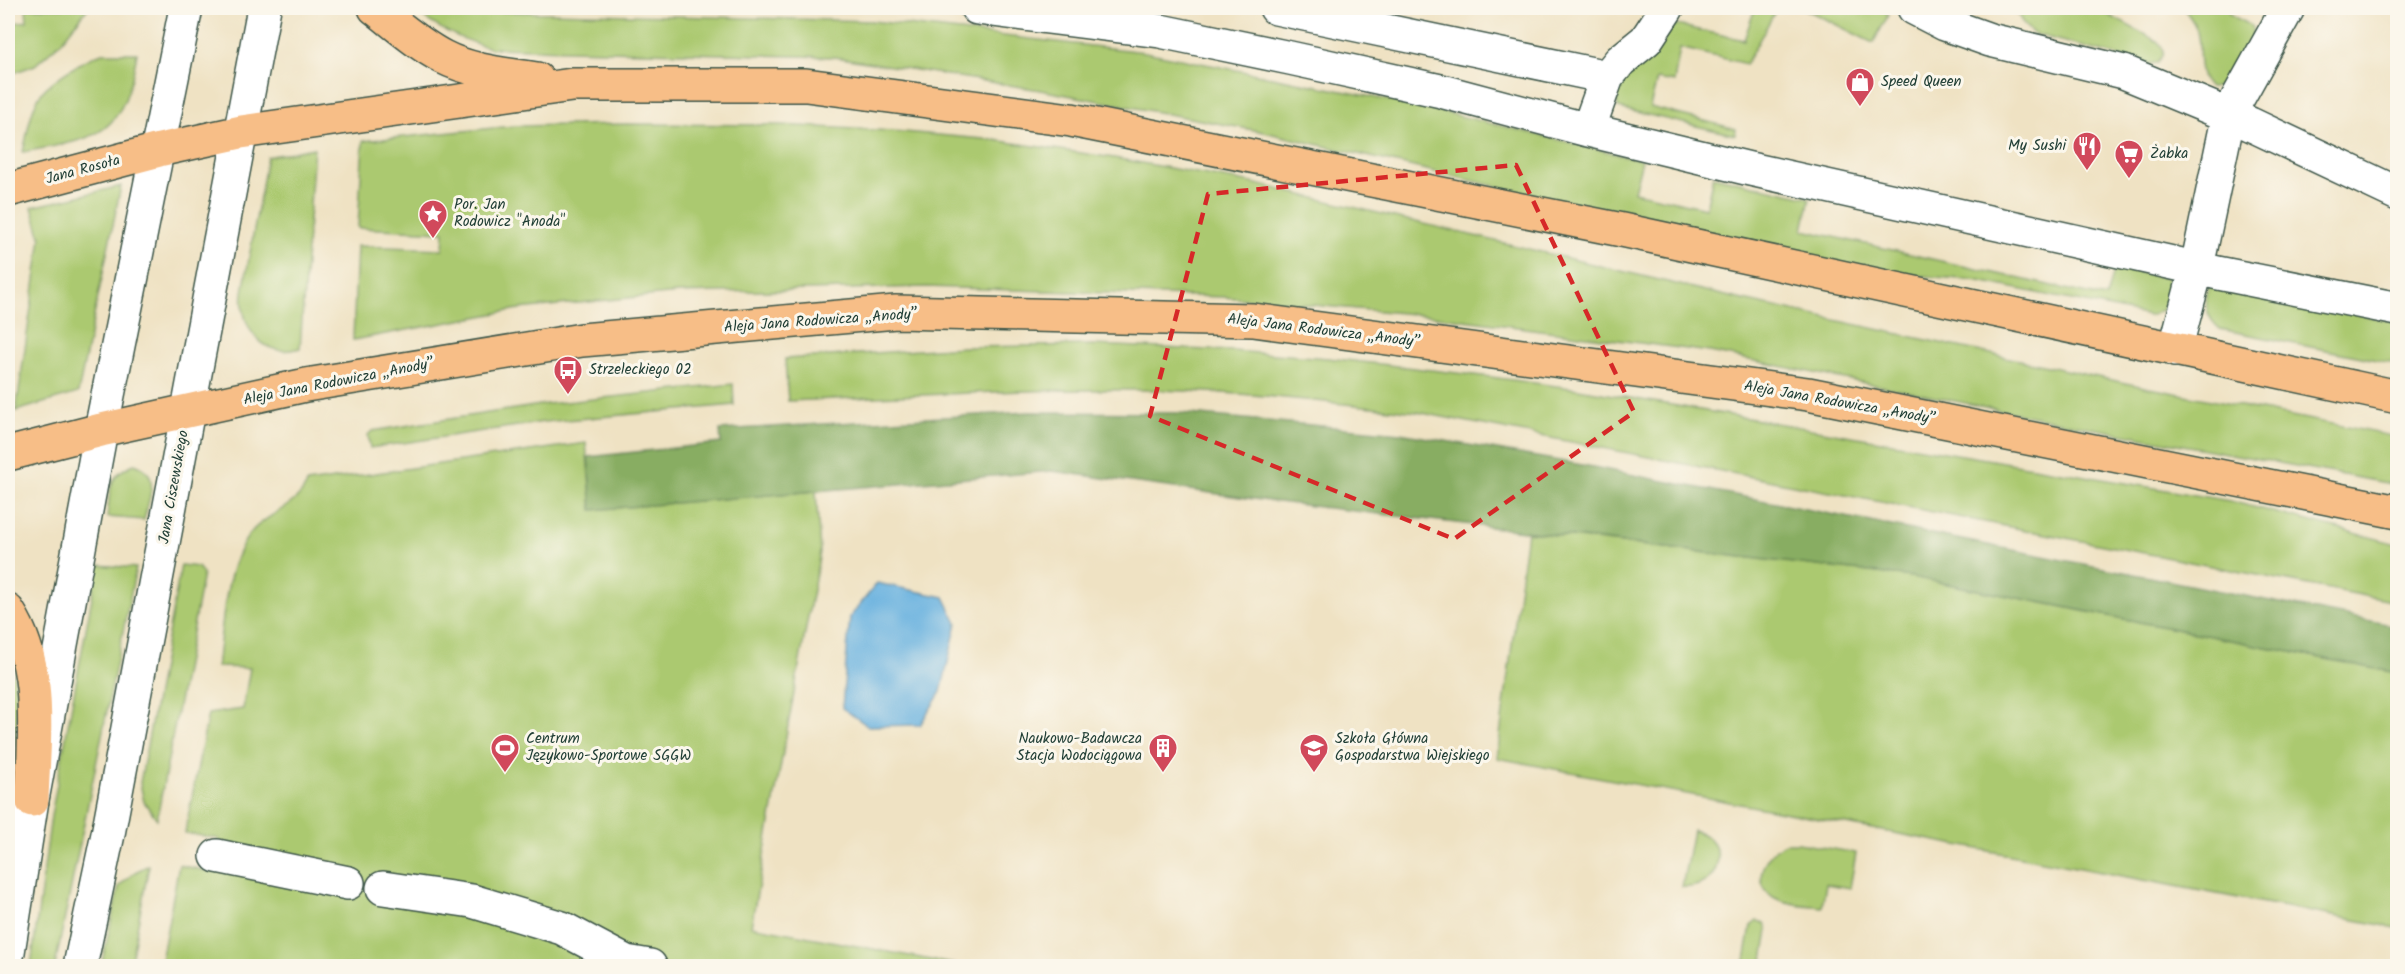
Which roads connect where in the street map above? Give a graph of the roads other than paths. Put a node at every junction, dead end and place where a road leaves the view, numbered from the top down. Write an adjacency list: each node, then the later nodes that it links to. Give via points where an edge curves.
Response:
1 (186, 8): 15 (street)
2 (264, 8): 14 (street, Jana Ciszewskiego)
3 (375, 8): 11 (main road, via 443,57 476,69)
4 (976, 8): 9 (street)
5 (1276, 8): 10 (street)
6 (1667, 8): 10 (street, via 1646,40)
7 (1914, 8): 12 (street, via 1990,40 2124,72)
8 (2288, 8): 12 (street)
9 (1066, 13): 13 (street, via 1441,91)
10 (1607, 77): 13 (street)
11 (572, 85): 14 (main road); 20 (main road, via 806,86 1071,120 1622,230)
12 (2229, 114): 17 (street); 18 (street)
13 (1588, 130): 18 (street)
14 (241, 132): 15 (main road); 22 (street, Jana Ciszewskiego)
15 (159, 150): 16 (main road, Jana Rosoła); 23 (street)
16 (8, 190)
17 (2397, 194)
18 (2197, 267): 19 (street); 20 (street)
19 (2397, 309)
20 (2175, 350): 21 (main road)
21 (2397, 397)
22 (187, 413): 23 (main road, Aleja Jana Rodowicza „Anody”); 25 (main road, Aleja Jana Rodowicza „Anody”, via 306,386 582,340 896,312 1253,320 1808,393); 32 (street, Jana Ciszewskiego)
23 (100, 430): 24 (main road); 27 (street)
24 (8, 454)
25 (2397, 512)
26 (8, 611): 27 (main road, via 29,660 34,706)
27 (32, 800): 31 (street)
28 (217, 856): 29 (street)
29 (348, 883)
30 (383, 888): 33 (street, via 483,904 562,928 626,962)
31 (8, 952)
32 (80, 966)
33 (650, 966)

